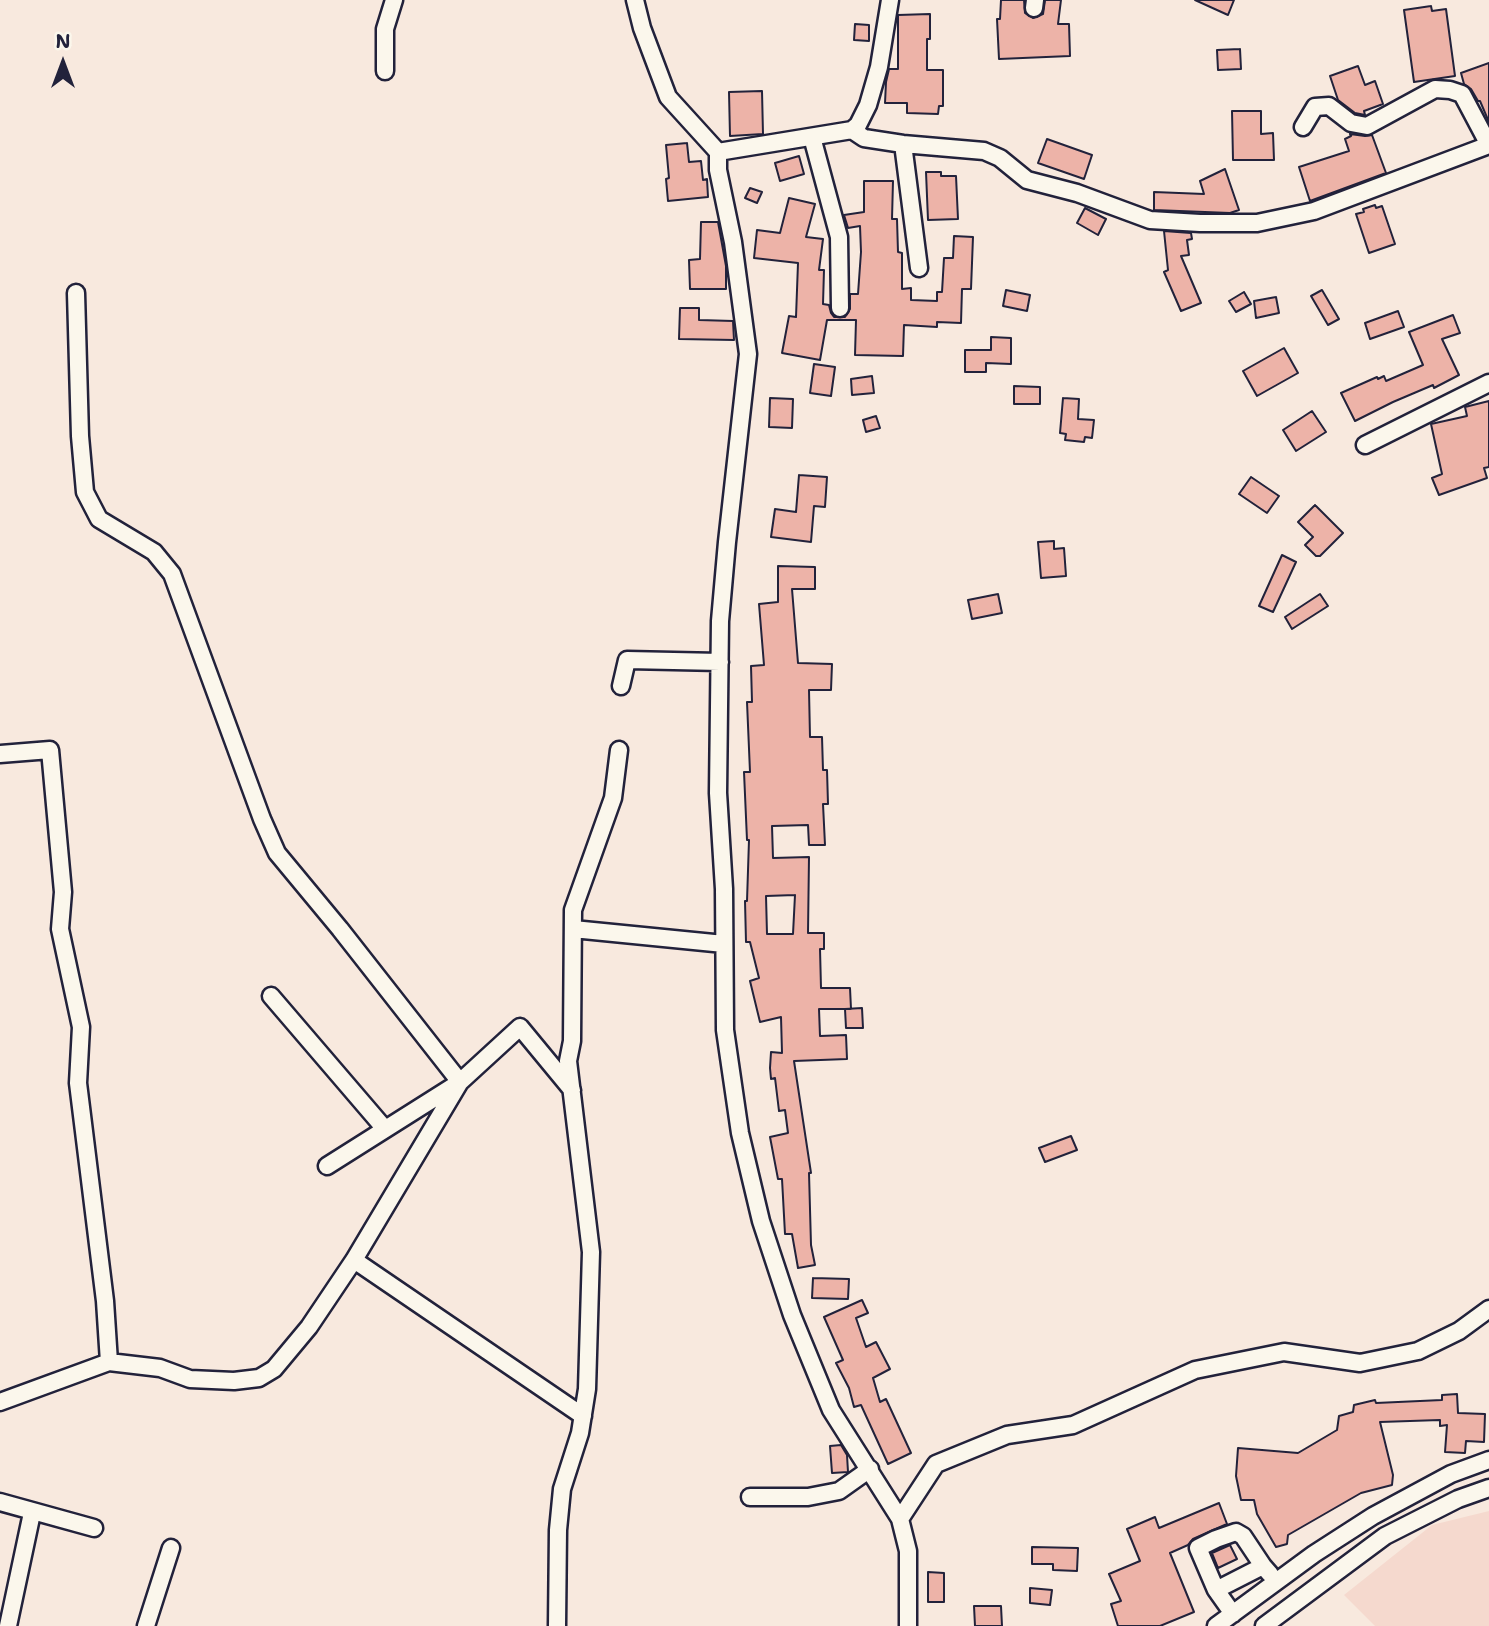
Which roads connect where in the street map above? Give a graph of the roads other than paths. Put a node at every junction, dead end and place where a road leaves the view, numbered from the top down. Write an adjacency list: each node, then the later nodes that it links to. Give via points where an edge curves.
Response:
1 (394, 0): 4 (street, via 385,29)
2 (635, 0): 10 (street, via 668,97)
3 (890, 0): 6 (street, via 868,105)
4 (385, 71)
5 (1303, 127): 9 (street, via 1315,107 1329,106 1351,123 1367,126 1436,89 1450,90 1462,94)
6 (852, 131): 7 (street); 8 (street, via 864,138)
7 (812, 137): 10 (street); 13 (street, via 839,237)
8 (903, 144): 9 (street, via 984,151 1027,180 1150,220 1200,223 1257,223 1314,211); 11 (street)
9 (1489, 145)
10 (718, 152): 16 (street, via 748,354 727,542)
11 (919, 268)
12 (76, 293): 23 (street, via 85,492 99,519 154,552 172,574 277,853)
13 (840, 308)
14 (1489, 383): 15 (street)
15 (1364, 445)
16 (720, 662): 17 (street, via 627,660); 21 (street, via 718,793)
17 (621, 686)
18 (619, 750): 20 (street, via 612,798 573,910)
19 (0, 754): 29 (street, via 50,750 63,892 60,929 81,1027 78,1083)
20 (573, 929): 21 (street); 24 (street, via 568,1060)
21 (724, 944): 33 (street, via 725,1030 740,1133 761,1221 792,1315 831,1410)
22 (271, 996): 25 (street)
23 (460, 1082): 24 (street, via 520,1027); 25 (street); 27 (street)
24 (572, 1090): 31 (street, via 591,1252)
25 (385, 1129): 26 (street)
26 (327, 1166)
27 (354, 1260): 29 (street, via 309,1327 274,1369 259,1378 190,1379 159,1368); 31 (street)
28 (1489, 1309): 38 (street, via 1459,1331 1418,1351 1360,1363 1284,1352 1195,1370 1073,1425 1007,1435 936,1464)
29 (109, 1362): 30 (street)
30 (0, 1402)
31 (583, 1416): 48 (street, via 562,1489)
32 (1489, 1460): 42 (street, via 1428,1485 1373,1516)
33 (870, 1469): 35 (street, via 839,1491 808,1497); 38 (street)
34 (1489, 1488): 44 (street, via 1385,1536)
35 (750, 1497)
36 (0, 1502): 37 (street)
37 (32, 1513): 39 (street); 46 (street)
38 (900, 1520): 49 (street, via 908,1551)
39 (94, 1528)
40 (171, 1548): 47 (street)
41 (1263, 1566): 42 (street); 43 (street); 43 (street, via 1236,1532 1198,1548)
42 (1271, 1587): 44 (street); 45 (street)
43 (1216, 1590): 45 (street)
44 (1283, 1613): 51 (street)
45 (1233, 1614): 50 (street)
46 (8, 1626)
47 (146, 1626)
48 (557, 1626)
49 (908, 1626)
50 (1216, 1626)
51 (1264, 1626)

